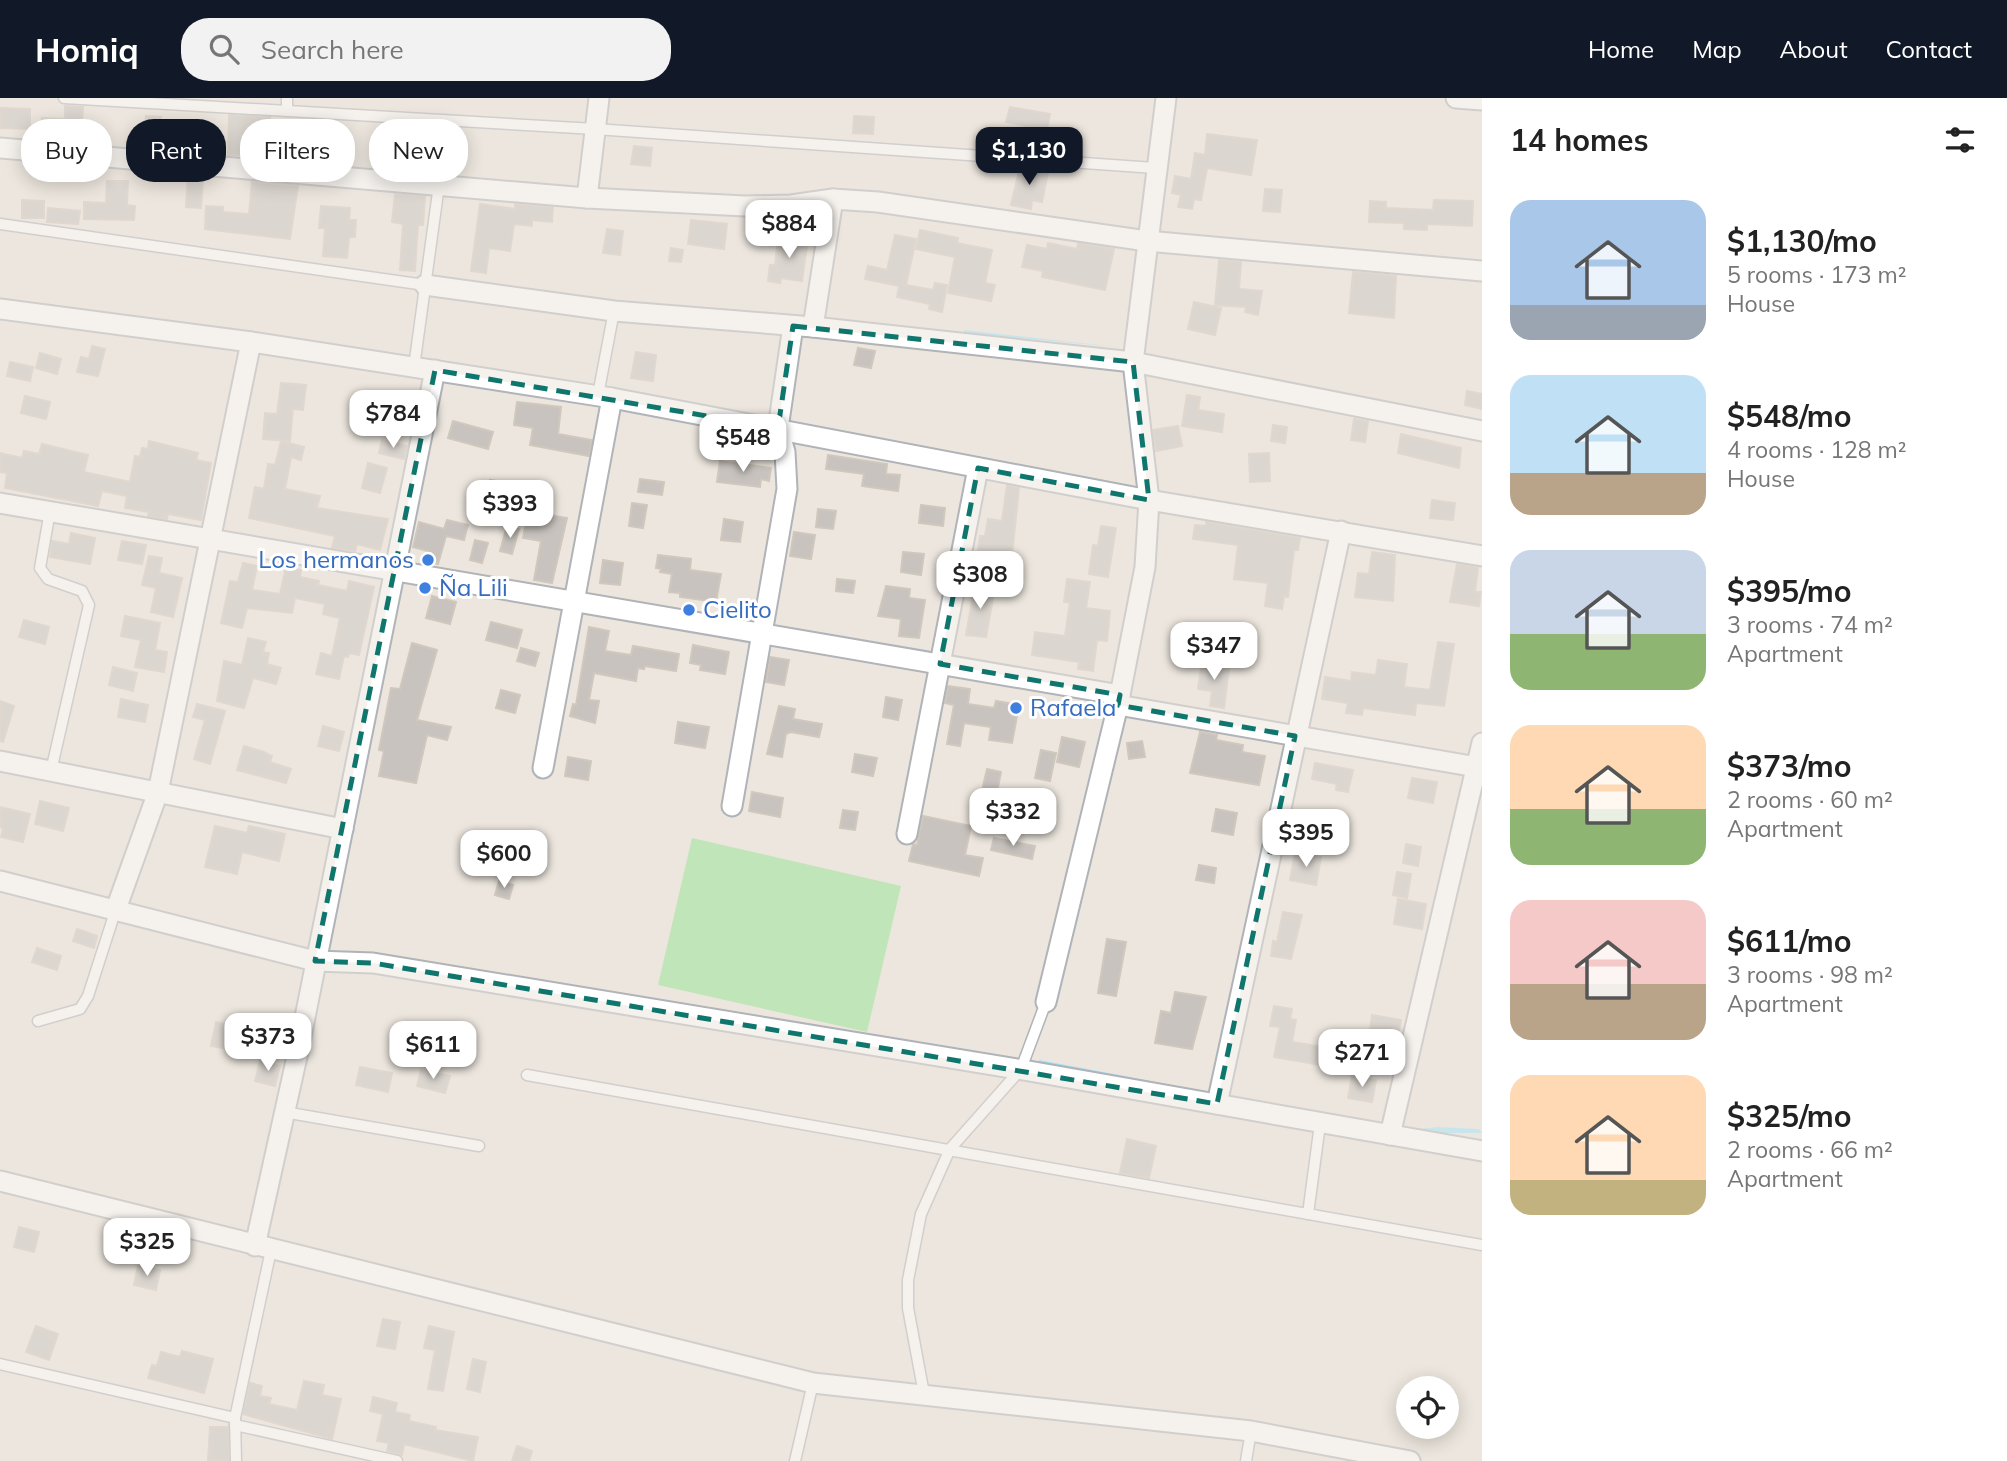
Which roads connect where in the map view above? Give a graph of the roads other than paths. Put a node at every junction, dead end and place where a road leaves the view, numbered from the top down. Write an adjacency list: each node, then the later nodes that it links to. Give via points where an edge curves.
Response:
1 (64, 98): 7 (lane)
2 (287, 98): 7 (lane)
3 (598, 98): 8 (street)
4 (1166, 98): 10 (street)
5 (1456, 98): 6 (street)
6 (1482, 100)
7 (287, 111): 8 (lane)
8 (595, 129): 10 (lane); 12 (street)
9 (0, 148): 11 (street)
10 (1155, 168): 15 (street)
11 (439, 185): 12 (street); 17 (lane)
12 (587, 198): 13 (street, via 745,206)
13 (833, 199): 15 (street); 20 (street)
14 (0, 224): 17 (lane)
15 (1147, 241): 16 (street); 22 (street)
16 (1482, 271)
17 (425, 285): 19 (street); 23 (lane)
18 (0, 309): 21 (street)
19 (614, 311): 20 (street); 25 (lane)
20 (803, 327): 22 (street); 26 (street)
21 (251, 342): 23 (street); 33 (street)
22 (1133, 362): 27 (street); 29 (street)
23 (414, 367): 24 (street)
24 (435, 370): 25 (street); 35 (street)
25 (605, 396): 26 (street); 36 (street)
26 (778, 428): 28 (street); 37 (street, via 787,489)
27 (1482, 431)
28 (978, 468): 29 (street); 38 (street)
29 (1149, 500): 32 (street); 39 (street, via 1145,567)
30 (0, 503): 31 (street)
31 (50, 511): 33 (street); 45 (lane, via 40,568 48,579 82,591 89,604)
32 (1341, 531): 34 (street); 40 (street)
33 (210, 538): 35 (street); 46 (street)
34 (1482, 556)
35 (396, 571): 36 (street); 48 (street)
36 (575, 601): 37 (street); 43 (street)
37 (761, 633): 38 (street); 47 (street)
38 (940, 664): 39 (street); 49 (street)
39 (1119, 700): 40 (street); 53 (street)
40 (1295, 736): 44 (street); 57 (street)
41 (1482, 743): 44 (street)
42 (0, 761): 45 (street)
43 (544, 768)
44 (1480, 768): 60 (street)
45 (51, 771): 46 (street)
46 (158, 792): 48 (street); 51 (street)
47 (732, 806)
48 (343, 829): 52 (street)
49 (907, 834)
50 (0, 881): 51 (street)
51 (116, 909): 52 (street); 54 (lane, via 80,1009)
52 (315, 961): 55 (street, via 373,963); 58 (street)
53 (1046, 1002): 55 (lane)
54 (38, 1020)
55 (1021, 1069): 57 (street); 62 (lane)
56 (527, 1075): 62 (lane)
57 (1217, 1104): 59 (street)
58 (284, 1112): 61 (lane); 67 (street)
59 (1320, 1124): 60 (street); 65 (lane)
60 (1390, 1135): 63 (street)
61 (479, 1146)
62 (950, 1149): 65 (lane); 70 (lane, via 921,1214 908,1280 908,1308)
63 (1482, 1151)
64 (0, 1181): 67 (street)
65 (1308, 1214): 66 (lane)
66 (1482, 1245)
67 (263, 1248): 69 (street); 71 (lane)
68 (0, 1364): 71 (lane)
69 (813, 1383): 70 (street); 75 (lane)
70 (924, 1394): 72 (street)
71 (235, 1422): 73 (lane); 74 (lane)
72 (1251, 1431): 76 (lane); 77 (street)
73 (236, 1461)
74 (397, 1461)
75 (795, 1461)
76 (1246, 1461)
77 (1410, 1461)

